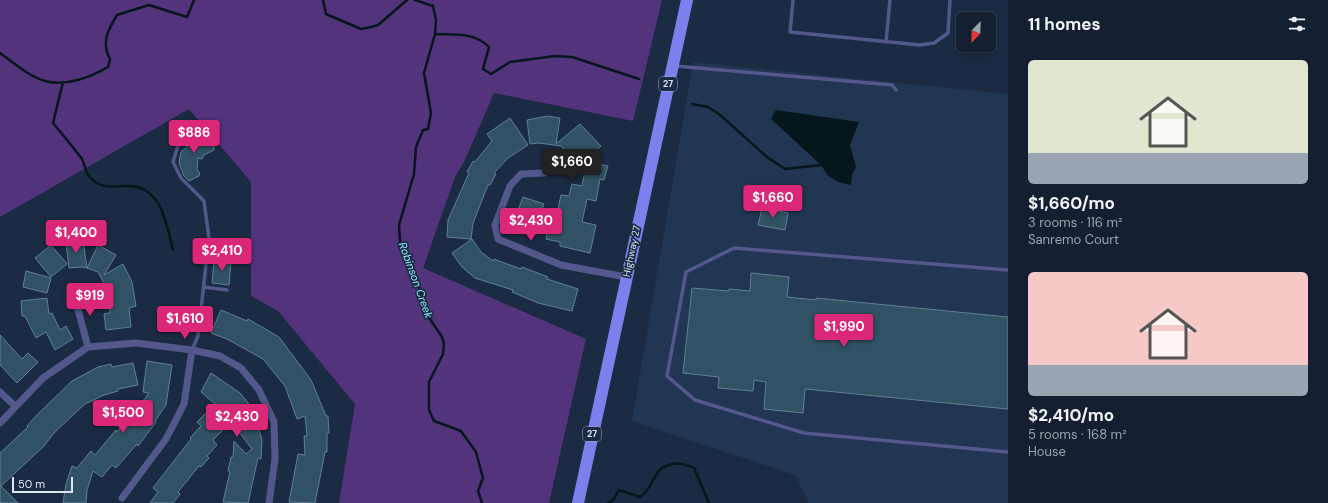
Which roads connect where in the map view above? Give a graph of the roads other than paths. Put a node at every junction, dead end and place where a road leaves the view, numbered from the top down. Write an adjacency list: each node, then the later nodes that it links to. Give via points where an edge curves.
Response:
1 (687, 0): 6 (main road, Highway 27 / 27)
2 (793, 0): 5 (lane, via 790,32)
3 (890, 0): 5 (lane)
4 (950, 0): 5 (lane, via 948,33 934,42 920,45)
5 (886, 42)
6 (672, 65): 7 (lane, via 892,85); 11 (main road, Highway 27 / 27)
7 (896, 90)
8 (180, 139): 12 (lane, via 173,162 181,178 204,201 209,238)
9 (544, 173): 11 (street, via 521,174 510,186 495,225 498,239 561,265)
10 (1008, 270): 20 (lane, via 734,248 686,272 667,376 695,400 804,432)
11 (626, 277): 23 (main road, Highway 27 / 27)
12 (204, 287): 13 (lane); 16 (lane, via 198,336)
13 (227, 290)
14 (73, 291): 15 (street)
15 (88, 347): 16 (street, via 136,343); 18 (street, via 43,378)
16 (192, 350): 21 (street, via 184,404 166,439); 22 (street, via 220,356 236,365 259,390 274,422 275,459)
17 (0, 392): 18 (street)
18 (15, 406): 19 (street)
19 (0, 423)
20 (1008, 452)
21 (122, 498)
22 (269, 503)
23 (578, 503)

